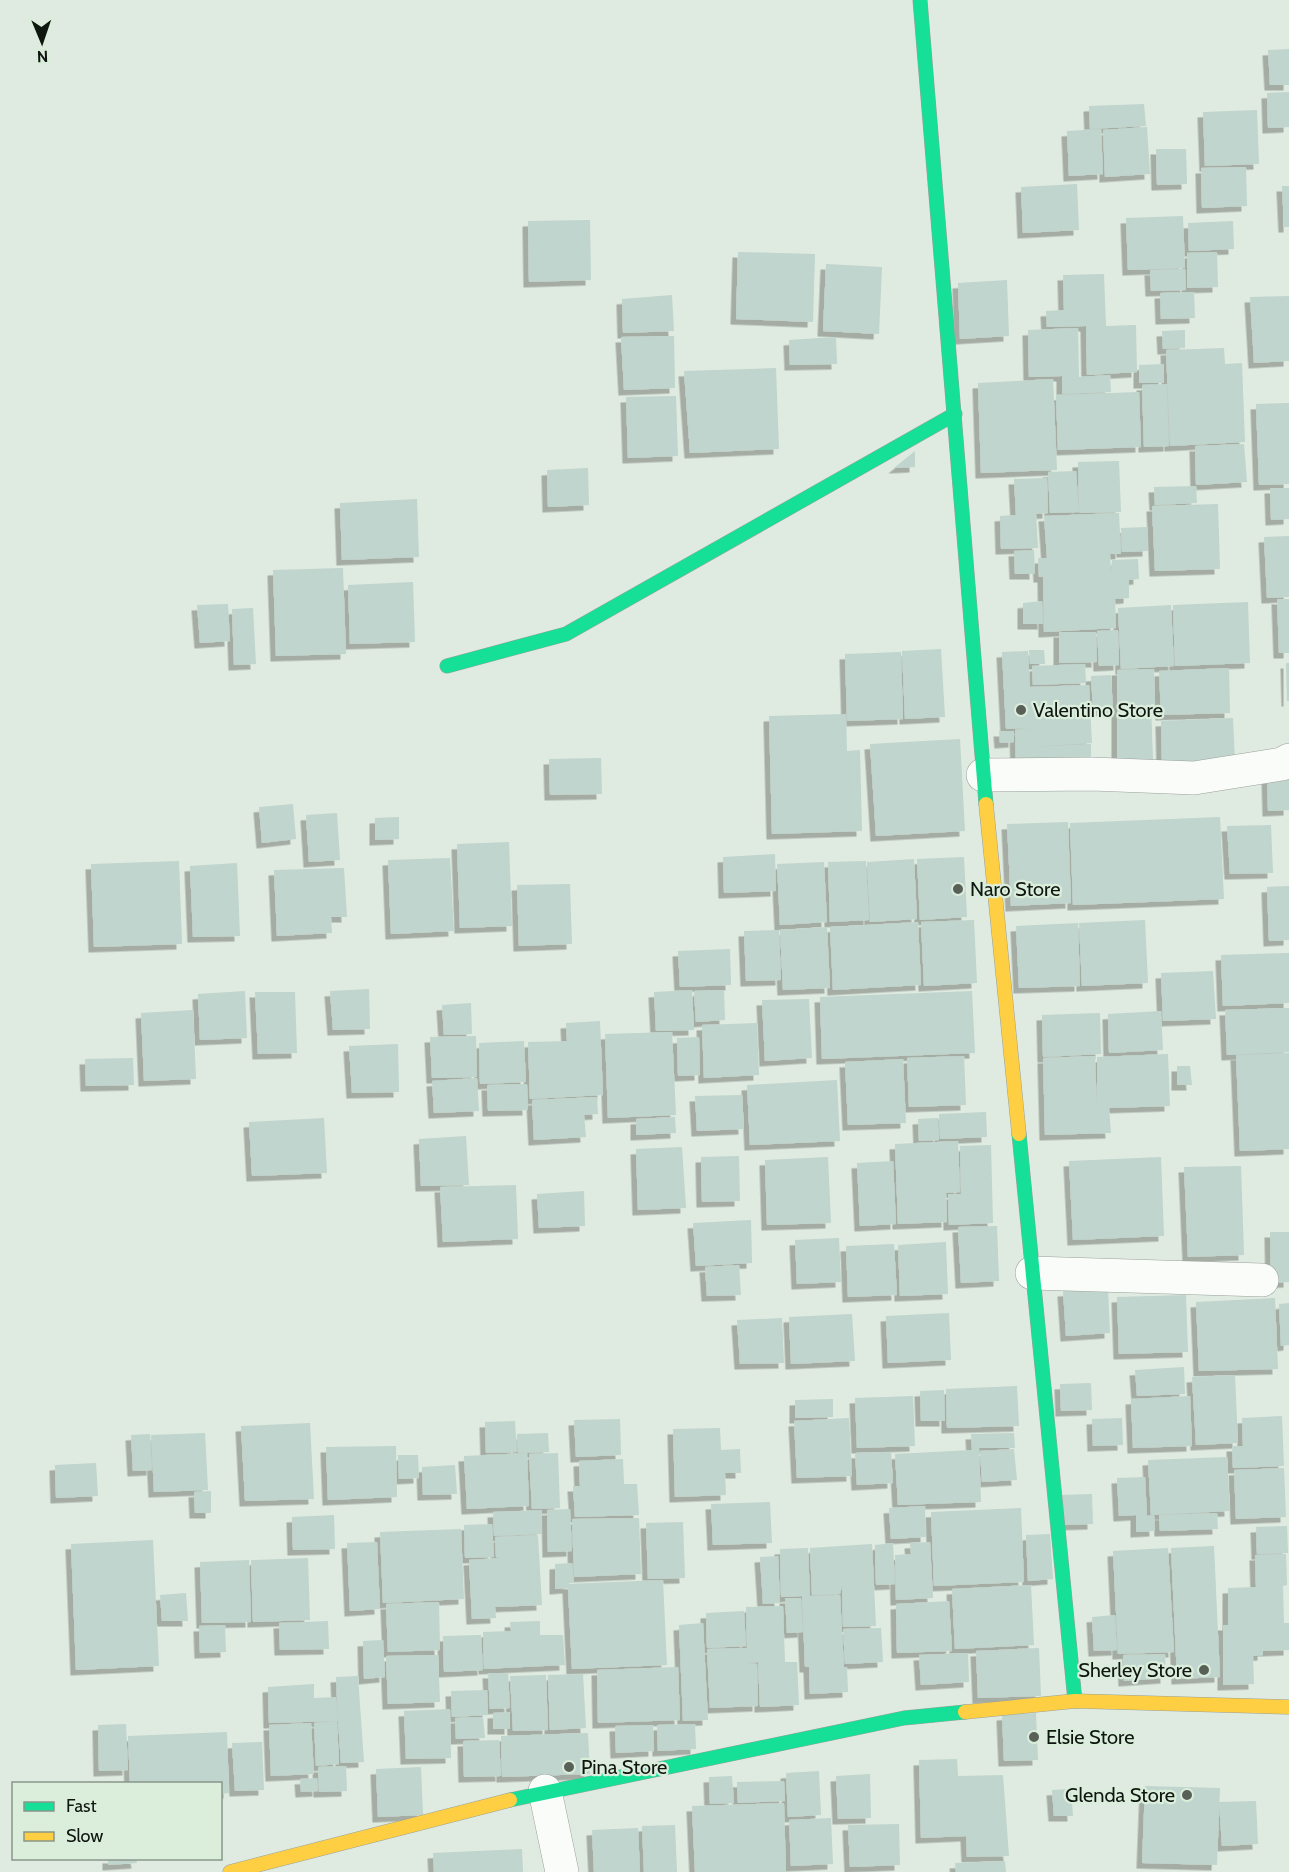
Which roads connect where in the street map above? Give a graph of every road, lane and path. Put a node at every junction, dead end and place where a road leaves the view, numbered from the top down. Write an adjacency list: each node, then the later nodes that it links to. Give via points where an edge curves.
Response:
1 (920, 0): 2 (street)
2 (955, 414): 3 (street, via 566,634); 5 (street)
3 (447, 666)
4 (1289, 760): 5 (street, via 1194,778)
5 (983, 775): 6 (street)
6 (1032, 1273): 7 (street); 8 (street)
7 (1263, 1280)
8 (1075, 1701): 9 (street); 10 (street, via 904,1718)
9 (1289, 1707)
10 (545, 1791): 11 (street); 12 (street)
11 (230, 1872)
12 (562, 1872)

